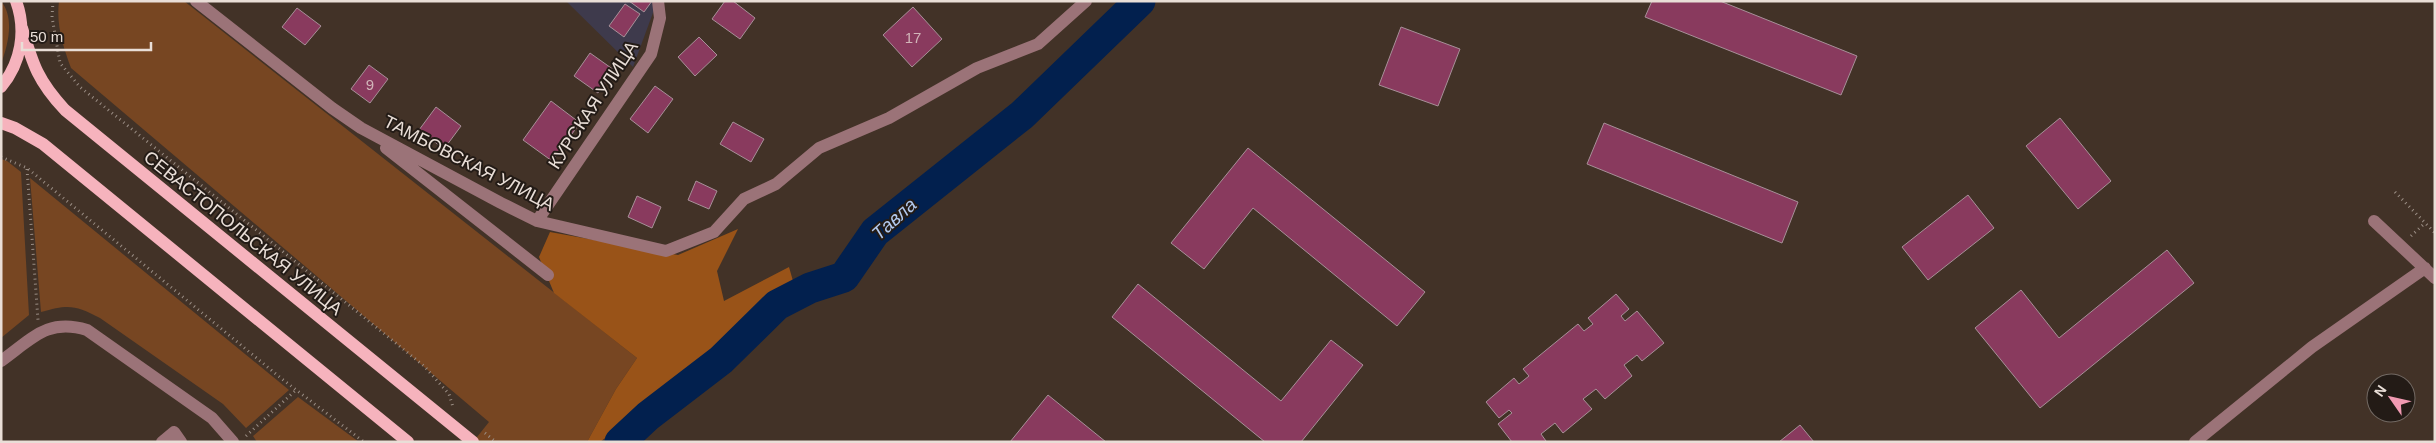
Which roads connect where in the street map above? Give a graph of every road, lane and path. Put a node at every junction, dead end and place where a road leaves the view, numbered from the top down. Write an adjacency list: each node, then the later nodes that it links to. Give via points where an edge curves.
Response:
1 (54, 1): 24 (path, via 52,17 60,63 80,87 424,366 449,394)
2 (196, 1): 9 (street, ТАМБОВСКАЯ УЛИЦА)
3 (658, 1): 13 (street, КУРСКАЯ УЛИЦА, via 660,18 651,54)
4 (1086, 1): 13 (street, ТАМБОВСКАЯ УЛИЦА, via 1038,44 977,68 888,118 819,148 776,184 744,199 714,232 666,251)
5 (17, 2): 6 (main road)
6 (22, 28): 7 (main road, via 14,68); 31 (main road, СЕВАСТОПОЛЬСКАЯ УЛИЦА, via 35,71 47,91 65,110)
7 (1, 87)
8 (1, 123): 30 (main road, via 43,144)
9 (361, 128): 13 (street, ТАМБОВСКАЯ УЛИЦА); 19 (street)
10 (1, 157): 11 (path)
11 (27, 168): 21 (path); 23 (path)
12 (2395, 192): 15 (path)
13 (537, 221)
14 (2374, 221): 17 (street)
15 (2425, 223): 16 (path); 17 (path)
16 (2435, 233)
17 (2401, 245): 18 (street)
18 (2425, 268): 20 (street); 32 (street, via 2312,347)
19 (548, 276)
20 (2435, 278)
21 (38, 319)
22 (1, 361): 28 (street, via 50,328 72,326 87,330 212,418)
23 (296, 390): 25 (path); 29 (path)
24 (452, 406)
25 (245, 436)
26 (162, 442): 27 (street, via 174,432)
27 (181, 442)
28 (233, 442)
29 (364, 442)
30 (408, 442)
31 (472, 442)
32 (2195, 442)

